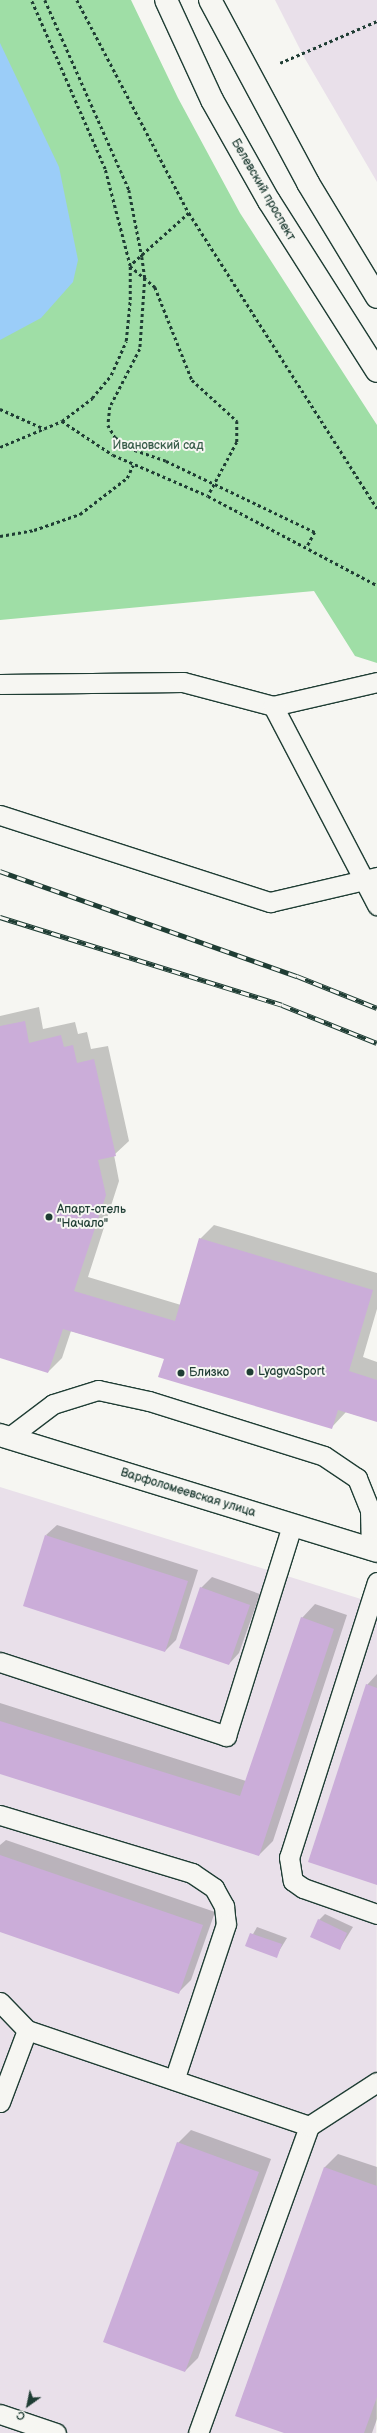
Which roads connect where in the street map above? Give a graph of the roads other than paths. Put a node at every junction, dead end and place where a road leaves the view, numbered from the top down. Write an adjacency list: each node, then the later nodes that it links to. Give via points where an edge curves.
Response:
1 (166, 0): 4 (street, Белевский проспект, via 212,100 269,201)
2 (210, 0): 3 (street, via 249,79 342,244)
3 (377, 297)
4 (377, 371)
5 (377, 682): 7 (lane)
6 (0, 684): 7 (lane, via 183,682)
7 (273, 706): 9 (lane)
8 (0, 815): 9 (lane, via 270,902)
9 (370, 878): 10 (lane)
10 (377, 905)
11 (2, 1437): 12 (street, Варфоломеевская улица); 13 (lane, via 53,1404 98,1390 149,1401 330,1460 357,1478 370,1510)
12 (292, 1525): 13 (street, Варфоломеевская улица); 15 (lane, via 226,1736)
13 (374, 1550)
14 (377, 1582): 17 (lane, via 288,1857 293,1881 303,1888)
15 (0, 1662)
16 (0, 1815): 20 (lane, via 192,1873 214,1888 224,1906 226,1924)
17 (377, 1914)
18 (0, 2002): 19 (lane)
19 (26, 2030): 20 (lane); 22 (lane)
20 (174, 2080): 23 (lane)
21 (377, 2082): 23 (lane)
22 (0, 2102)
23 (309, 2126): 26 (lane)
24 (0, 2414): 25 (lane)
25 (56, 2433)
26 (198, 2433)

